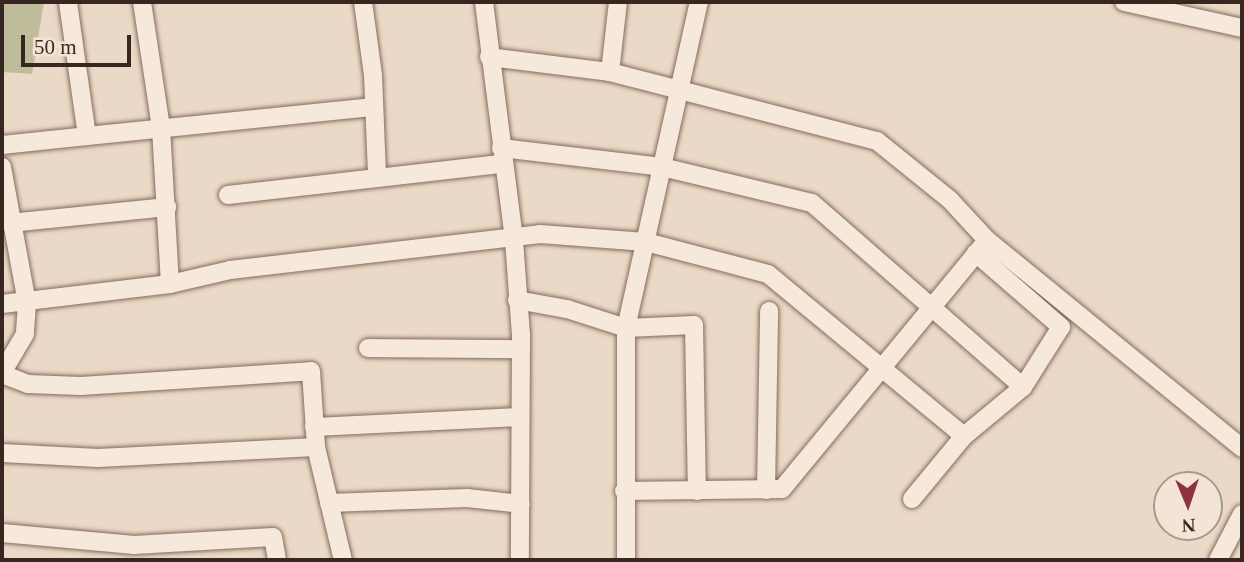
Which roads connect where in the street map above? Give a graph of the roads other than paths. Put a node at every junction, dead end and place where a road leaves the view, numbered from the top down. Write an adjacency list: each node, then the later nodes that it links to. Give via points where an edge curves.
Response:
1 (68, 2): 14 (street)
2 (142, 2): 13 (street)
3 (363, 2): 12 (street, via 373,75)
4 (484, 2): 9 (street)
5 (618, 2): 10 (street)
6 (699, 2): 11 (street)
7 (1124, 2): 8 (street)
8 (1242, 28)
9 (489, 57): 10 (street); 16 (street)
10 (610, 72): 11 (street)
11 (681, 88): 18 (street); 25 (street, via 877,141 950,200)
12 (372, 107): 13 (street); 19 (street)
13 (160, 128): 14 (street); 21 (street)
14 (87, 136): 15 (street)
15 (2, 145)
16 (501, 156): 18 (street); 19 (street); 23 (street)
17 (2, 167): 22 (street)
18 (662, 167): 24 (street); 30 (street, via 812,203)
19 (377, 176): 20 (street)
20 (228, 195)
21 (167, 207): 22 (street); 26 (street)
22 (10, 223): 28 (street)
23 (514, 240): 24 (street, via 540,234); 26 (street, via 230,270); 27 (street)
24 (646, 242): 32 (street); 35 (street, via 768,274)
25 (982, 247): 30 (street); 37 (street, via 1061,327); 42 (street)
26 (170, 284): 28 (street, via 40,296)
27 (517, 300): 32 (street, via 567,309); 34 (street)
28 (27, 303): 29 (street); 36 (street, via 25,334)
29 (2, 304)
30 (932, 309): 35 (street); 37 (street)
31 (769, 311): 44 (street)
32 (626, 328): 45 (street); 46 (street, via 694,325)
33 (368, 348): 34 (street)
34 (522, 349): 38 (street)
35 (882, 366): 40 (street); 44 (street, via 790,484)
36 (2, 373): 39 (street, via 27,384 81,386 311,371)
37 (1023, 387): 40 (street)
38 (520, 416): 39 (street); 49 (street)
39 (314, 427): 41 (street)
40 (964, 436): 47 (street)
41 (316, 447): 43 (street, via 98,458); 48 (street)
42 (1242, 449)
43 (2, 453)
44 (766, 490): 46 (street)
45 (624, 491): 46 (street); 55 (street)
46 (697, 491)
47 (912, 499)
48 (329, 503): 49 (street, via 467,498); 53 (street)
49 (521, 504): 54 (street)
50 (1242, 514): 56 (street)
51 (2, 533): 52 (street, via 134,545 273,537)
52 (277, 560)
53 (343, 560)
54 (520, 560)
55 (626, 560)
56 (1218, 560)

